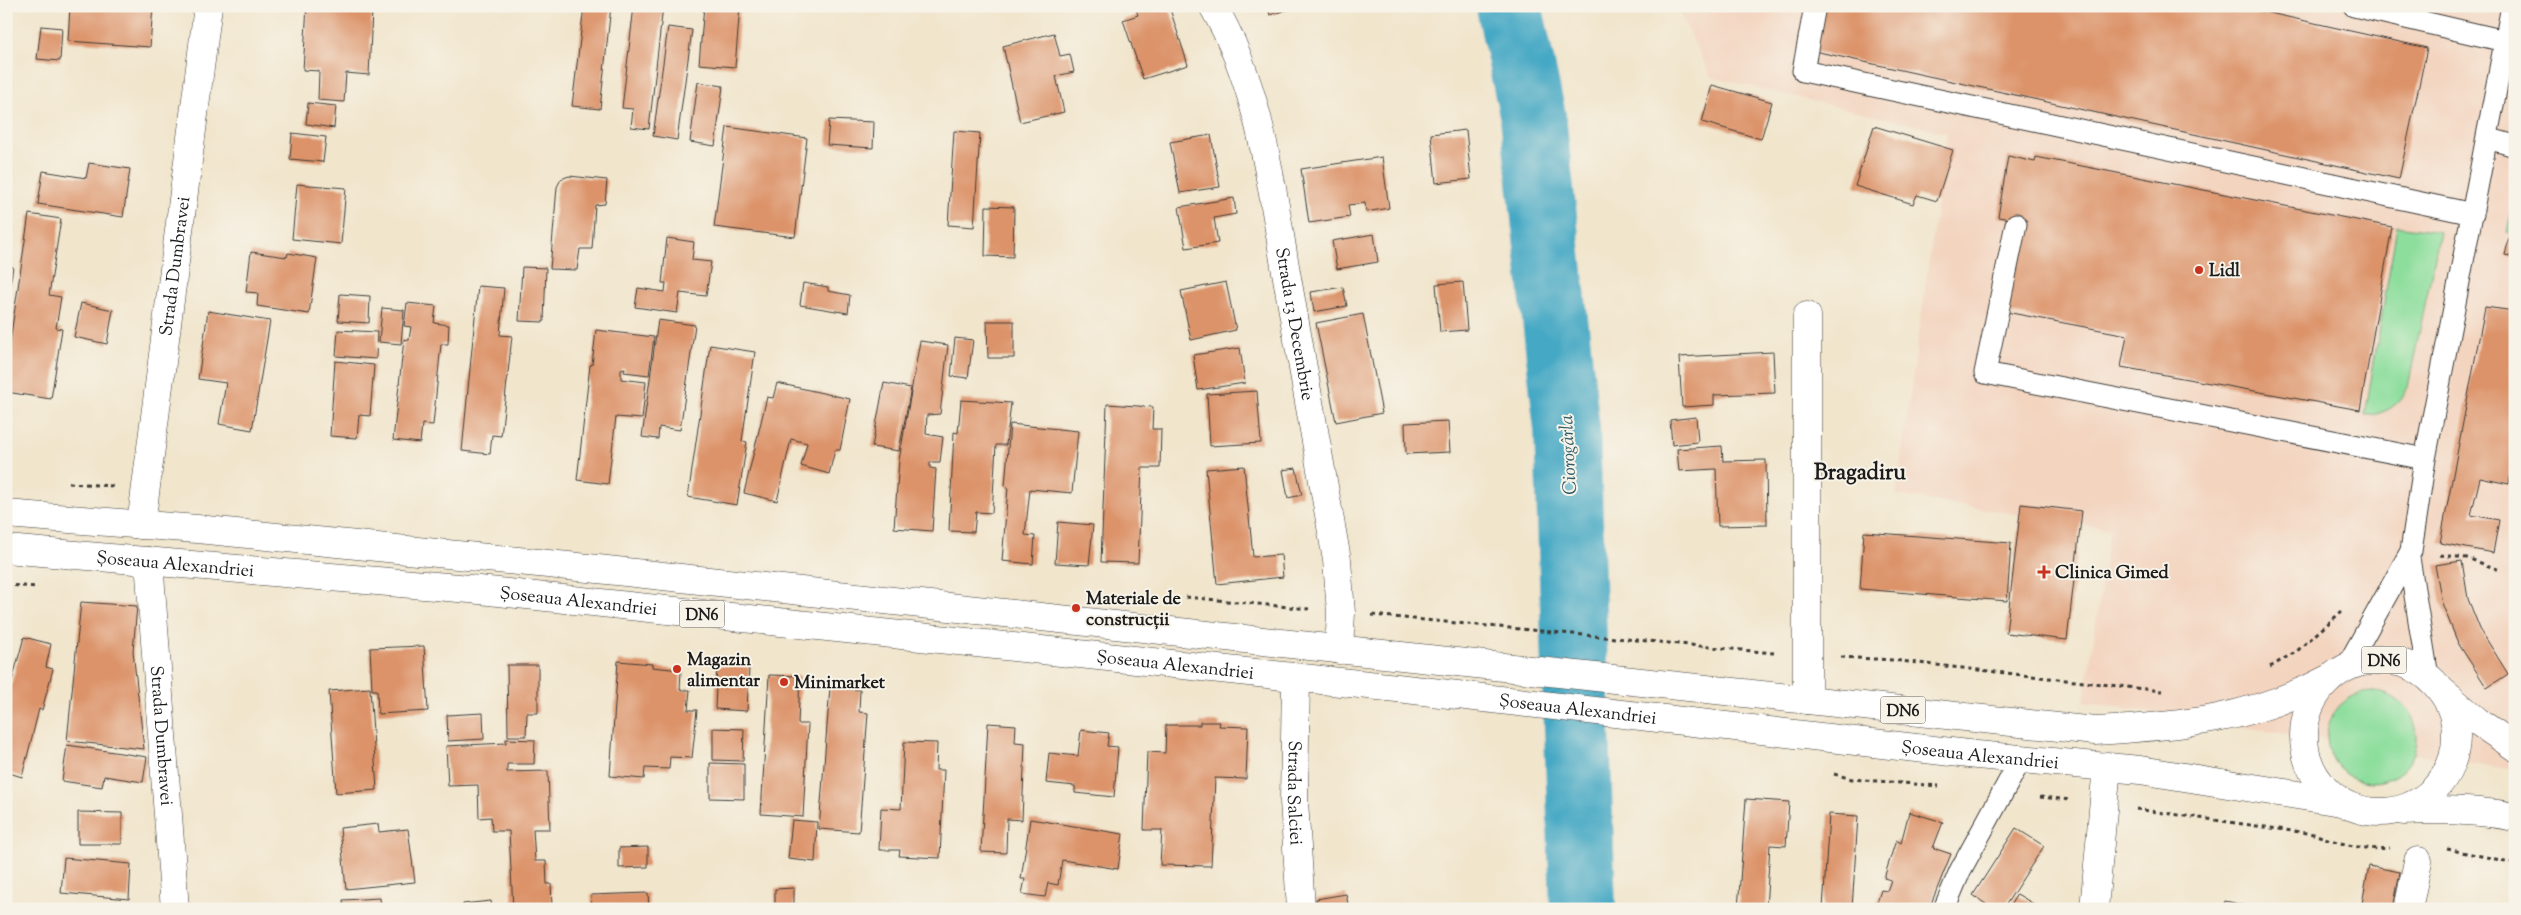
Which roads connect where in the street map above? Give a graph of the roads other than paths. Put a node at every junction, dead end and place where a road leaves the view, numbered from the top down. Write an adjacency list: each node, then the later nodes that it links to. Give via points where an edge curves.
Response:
1 (208, 6): 14 (main road, Strada Dumbravei)
2 (1213, 6): 18 (main road, Strada 13 Decembrie, via 1237,55 1255,111 1270,178 1337,560 1341,613)
3 (1815, 6): 9 (lane, via 1802,71)
4 (2354, 6): 6 (lane)
5 (2512, 6): 6 (lane)
6 (2505, 41): 7 (lane)
7 (2487, 138): 8 (lane); 9 (lane)
8 (2515, 146)
9 (2473, 214): 12 (lane)
10 (2016, 224): 12 (lane, via 1985,373)
11 (1807, 316): 22 (main road)
12 (2425, 459): 16 (lane)
13 (6, 514): 14 (main road, Șoseaua Alexandriei / DN6)
14 (140, 525): 18 (main road, Șoseaua Alexandriei / DN6, via 589,568)
15 (6, 549): 17 (main road, Șoseaua Alexandriei / DN6)
16 (2409, 558): 19 (lane); 21 (lane)
17 (149, 561): 20 (main road, Șoseaua Alexandriei / DN6, via 479,590); 30 (main road, Strada Dumbravei)
18 (1339, 650): 22 (main road, Șoseaua Alexandriei / DN6)
19 (2338, 673): 21 (main road, Șoseaua Alexandriei / DN6, via 2367,661 2387,660 2410,665); 22 (main road, Șoseaua Alexandriei / DN6, via 2296,696 2228,717 2185,725 2095,731); 26 (main road, Șoseaua Alexandriei / DN6, via 2319,690 2311,703 2304,724 2304,744 2309,765 2322,786)
20 (1296, 678): 24 (main road, Șoseaua Alexandriei / DN6); 31 (main road, Strada Salciei, via 1294,802)
21 (2435, 684): 23 (main road, Șoseaua Alexandriei / DN6, via 2477,721); 27 (main road, Șoseaua Alexandriei / DN6, via 2453,714 2454,758 2432,793 2416,804)
22 (1807, 700)
23 (2515, 746)
24 (2021, 759): 25 (main road, Șoseaua Alexandriei / DN6); 32 (lane, via 1960,871)
25 (2107, 766): 26 (main road, Șoseaua Alexandriei / DN6); 33 (main road)
26 (2341, 802): 27 (main road, Șoseaua Alexandriei / DN6, via 2376,813)
27 (2395, 811): 28 (main road, Șoseaua Alexandriei / DN6, via 2436,810)
28 (2515, 817)
29 (2418, 861): 34 (main road)
30 (175, 909)
31 (1301, 909)
32 (1944, 909)
33 (2094, 909)
34 (2408, 909)

